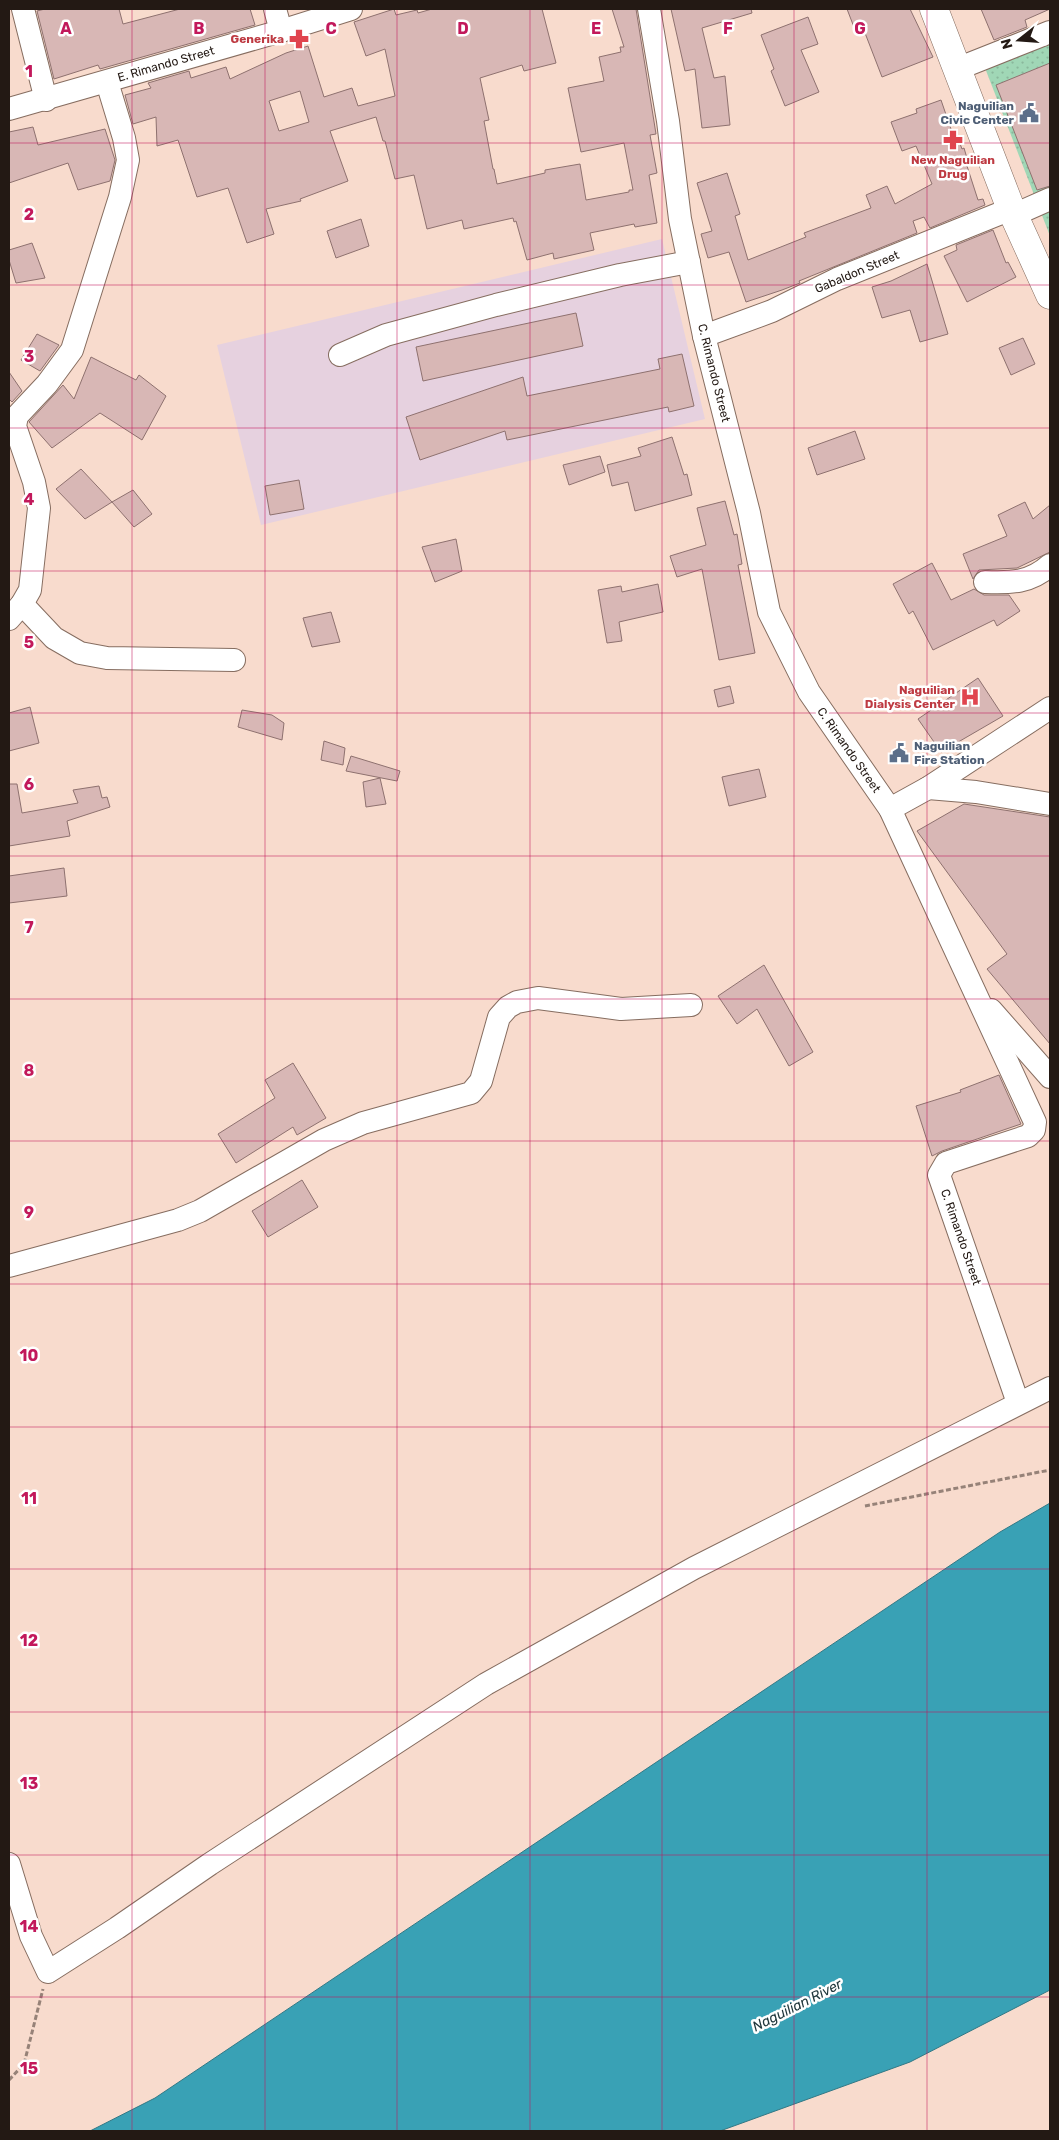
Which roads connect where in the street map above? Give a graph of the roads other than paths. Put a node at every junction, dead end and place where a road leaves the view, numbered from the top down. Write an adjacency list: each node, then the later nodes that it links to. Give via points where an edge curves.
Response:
1 (23, 9): 10 (street)
2 (275, 9): 6 (street)
3 (351, 9): 6 (street, E. Rimando Street)
4 (649, 9): 14 (street, C. Rimando Street)
5 (934, 9): 8 (highway)
6 (282, 31): 9 (street, E. Rimando Street)
7 (1050, 32): 8 (street)
8 (956, 69): 13 (highway)
9 (107, 82): 10 (street, E. Rimando Street); 20 (street, via 128,160 120,197 72,350 47,384 17,416 15,426 34,482 39,508 30,590)
10 (46, 100): 11 (street, E. Rimando Street)
11 (9, 109)
12 (1050, 199): 13 (street, Gabaldon Street)
13 (1012, 212): 15 (highway); 16 (street, Gabaldon Street, via 838,279 772,311)
14 (689, 262): 16 (street, C. Rimando Street); 17 (street, via 479,309 386,335)
15 (1050, 295)
16 (704, 336): 25 (street, C. Rimando Street, via 750,513 769,612 809,692)
17 (340, 355)
18 (1050, 565): 19 (street, via 1027,580)
19 (985, 582)
20 (15, 611): 21 (street, via 80,653 107,658)
21 (234, 660)
22 (1050, 708): 23 (street)
23 (928, 788): 24 (street); 25 (street)
24 (1050, 804)
25 (890, 809): 26 (street, C. Rimando Street)
26 (974, 990): 28 (street); 31 (street, C. Rimando Street, via 1035,1122 1034,1130 1028,1136 946,1163 939,1175)
27 (691, 1005): 29 (street, via 621,1009 538,998 517,1002 499,1017 481,1081 471,1093 355,1127 324,1140 200,1211 178,1220)
28 (1050, 1077)
29 (9, 1266)
30 (1050, 1388): 31 (street)
31 (1018, 1404): 32 (street, via 694,1568 486,1684 48,1972 31,1936)
32 (9, 1864)

